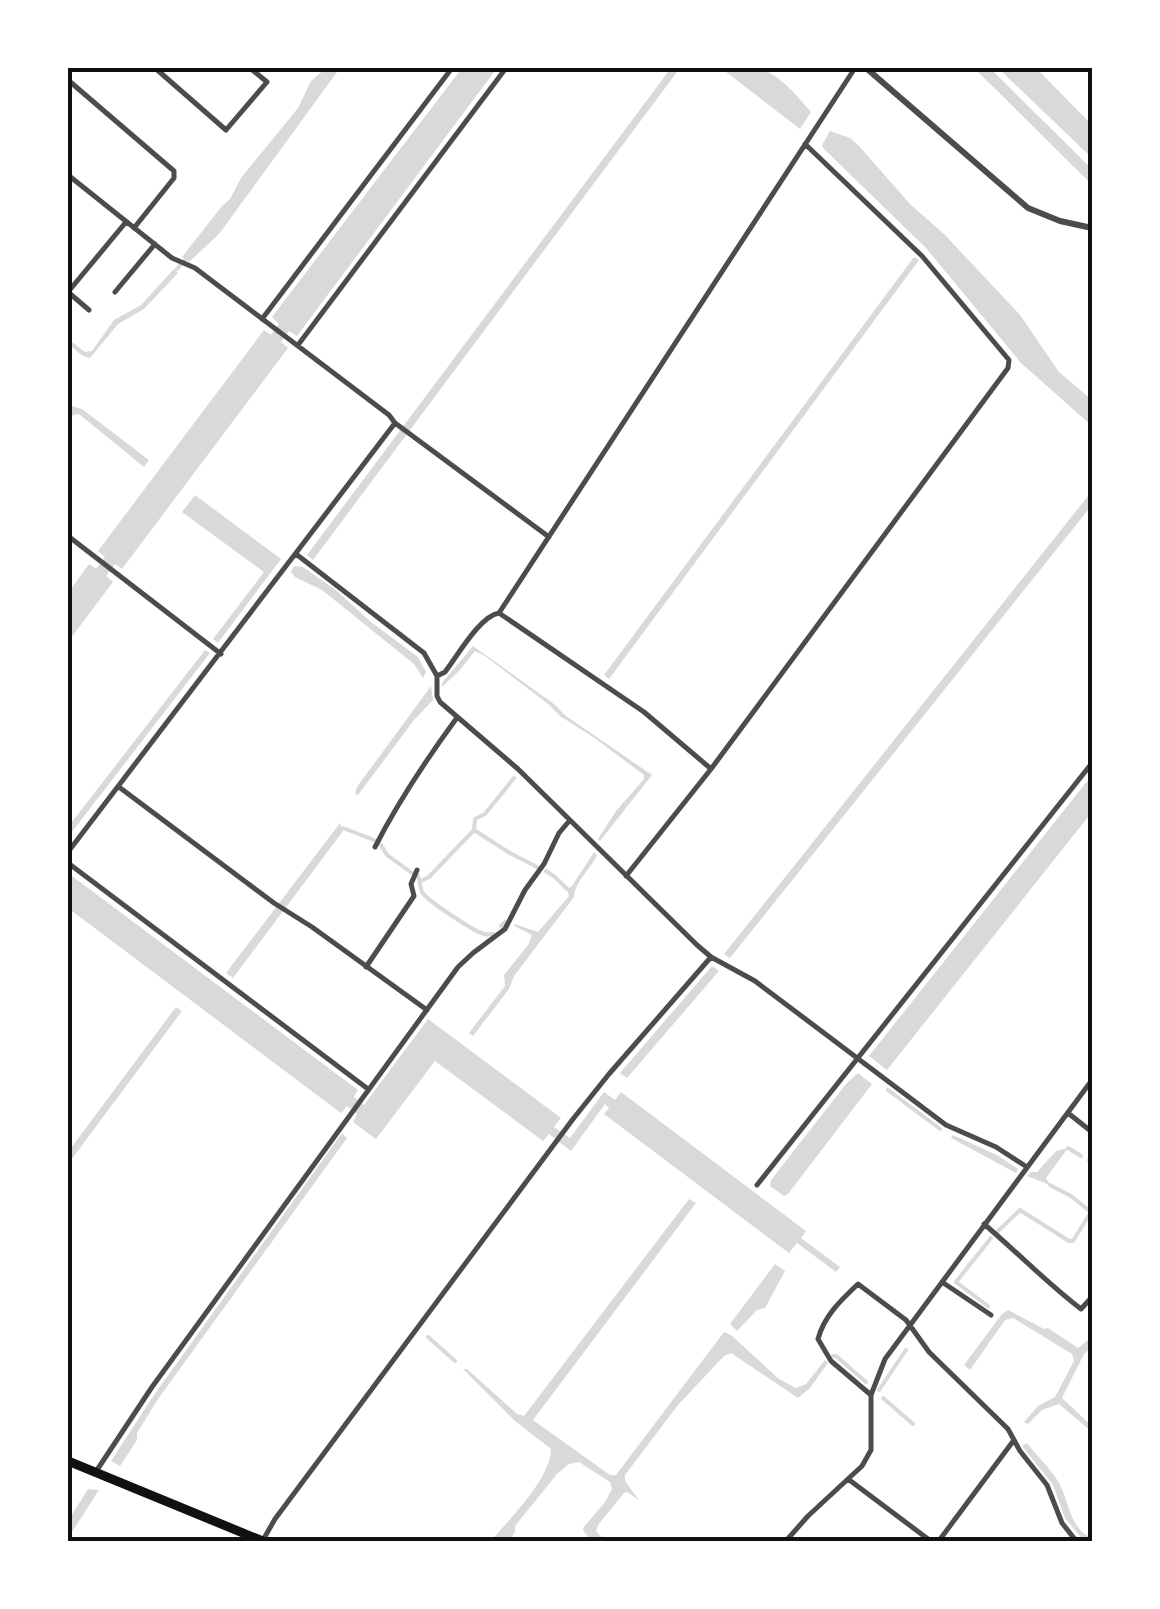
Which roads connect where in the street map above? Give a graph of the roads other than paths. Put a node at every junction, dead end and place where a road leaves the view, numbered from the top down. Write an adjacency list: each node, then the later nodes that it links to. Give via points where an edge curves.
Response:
1 (154, 68): 2 (street, via 226,130 267,82)
2 (250, 68)
3 (452, 68): 17 (street)
4 (506, 68): 18 (street)
5 (855, 68): 8 (street)
6 (866, 68): 12 (street, via 1028,208)
7 (68, 80): 11 (street, via 174,171)
8 (804, 144): 21 (street); 28 (street, via 922,256 1009,360 1008,368)
9 (68, 176): 10 (street)
10 (126, 222): 11 (street); 14 (street)
11 (134, 228): 13 (street)
12 (1092, 228)
13 (154, 244): 15 (street); 17 (street)
14 (68, 292): 16 (street)
15 (115, 292)
16 (90, 310)
17 (262, 319): 18 (street)
18 (298, 345): 19 (street)
19 (397, 424): 21 (street); 22 (street)
20 (68, 536): 24 (street)
21 (549, 538): 23 (street)
22 (296, 554): 24 (street); 25 (street, via 424,652)
23 (500, 613): 25 (street, via 480,624); 28 (street, via 644,712)
24 (221, 654): 29 (street)
25 (438, 676): 26 (street, via 440,702)
26 (457, 718): 30 (street); 31 (street)
27 (1092, 763): 39 (street)
28 (711, 768): 35 (street)
29 (119, 787): 32 (street); 37 (street)
30 (570, 820): 35 (street); 38 (street, via 505,929 458,967)
31 (375, 847)
32 (68, 852)
33 (68, 863): 41 (street)
34 (417, 870): 37 (street, via 414,896)
35 (626, 876): 36 (street)
36 (711, 957): 39 (street, via 755,980); 56 (street, via 564,1131)
37 (366, 968): 38 (street)
38 (427, 1010): 41 (street)
39 (856, 1058): 44 (street, via 946,1125); 45 (street)
40 (1092, 1080): 42 (street)
41 (368, 1089): 54 (street)
42 (1068, 1113): 43 (street); 44 (street)
43 (1092, 1132)
44 (1028, 1167): 46 (street)
45 (757, 1185)
46 (984, 1224): 47 (street); 48 (street, via 1081,1309)
47 (942, 1282): 49 (street); 50 (street)
48 (1092, 1296)
49 (991, 1315)
50 (910, 1327): 51 (street, via 885,1359); 51 (street, via 858,1284 822,1325 818,1339 831,1361); 52 (street)
51 (871, 1395): 55 (street, via 871,1450)
52 (1014, 1440): 58 (street); 59 (street)
53 (68, 1461): 54 (main road)
54 (95, 1473): 56 (main road)
55 (848, 1479): 57 (street); 58 (street)
56 (264, 1541)
57 (786, 1542)
58 (935, 1542)
59 (1077, 1542)

